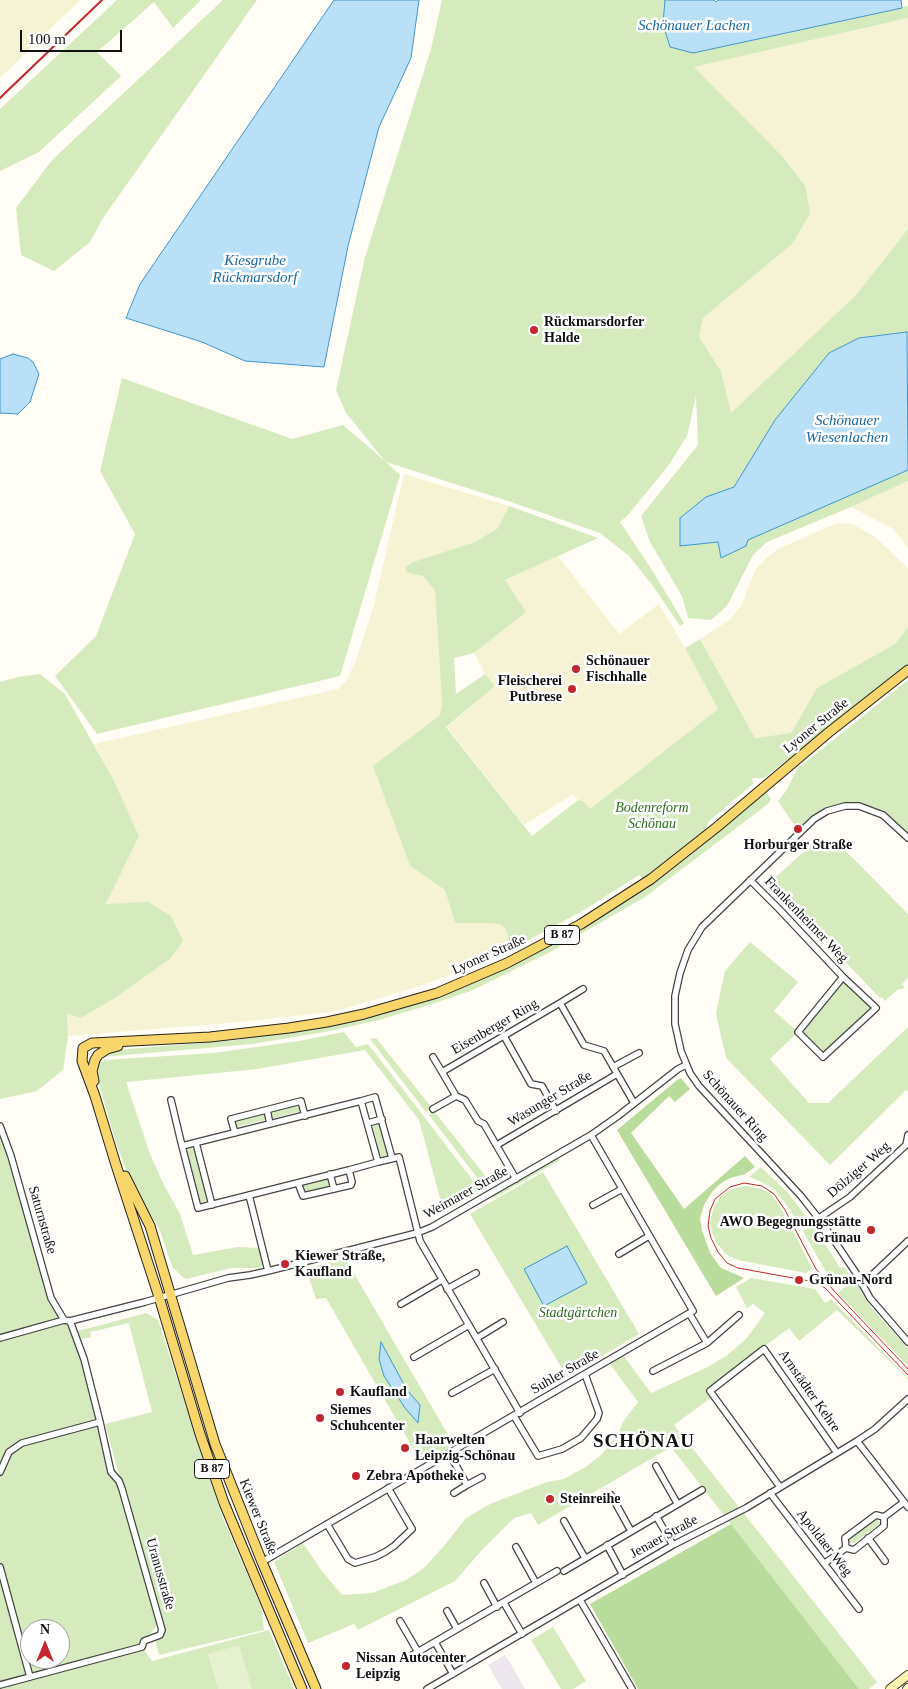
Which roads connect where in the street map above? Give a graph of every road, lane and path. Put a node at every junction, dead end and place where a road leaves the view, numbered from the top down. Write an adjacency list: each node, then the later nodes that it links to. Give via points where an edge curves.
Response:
1 (908, 670): 8 (main road, Lyoner Straße / B 87, via 651,879 581,924 515,960 437,992 364,1014 290,1028)
2 (908, 838): 3 (street, Schönauer Ring, via 883,815 859,806 845,806 814,819)
3 (750, 880): 4 (street, Frankenheimer Weg); 11 (street, Schönauer Ring, via 702,927 688,950 680,973 675,996 675,1024)
4 (843, 977): 4 (street, Frankenheimer Weg, via 876,1008 823,1057 798,1032)
5 (583, 989): 6 (street, Eisenberger Ring)
6 (560, 1003): 7 (street, Eisenberger Ring); 12 (street, Eisenberger Ring, via 584,1045 604,1051)
7 (504, 1036): 13 (street, Eisenberger Ring); 22 (street, via 531,1084 542,1086)
8 (143, 1042): 15 (main road, Lyoner Straße / B 87, via 108,1048 98,1056 92,1072); 15 (main road, Lyoner Straße / B 87, via 92,1044 84,1048 82,1061)
9 (639, 1053): 12 (street)
10 (434, 1057): 13 (street, Eisenberger Ring)
11 (686, 1065): 19 (street, Weimarer Straße); 46 (street, Schönauer Ring, via 699,1086)
12 (613, 1067): 14 (street, Eisenberger Ring)
13 (442, 1072): 16 (street, Eisenberger Ring)
14 (617, 1074): 19 (street, Eisenberger Ring); 22 (street, Wasunger Straße)
15 (95, 1096): 32 (main road, Kiewer Straße / B 87)
16 (456, 1096): 20 (street); 33 (street, Eisenberger Ring, via 465,1100)
17 (171, 1100): 34 (street)
18 (362, 1101): 23 (street); 24 (street, via 376,1097); 25 (street)
19 (634, 1103): 29 (street, Weimarer Straße)
20 (433, 1109)
21 (266, 1110): 23 (street, via 301,1101); 26 (street); 28 (street, via 231,1119)
22 (556, 1111): 33 (street, Wasunger Straße)
23 (305, 1116): 26 (street)
24 (382, 1119): 25 (street); 35 (street)
25 (368, 1123): 36 (street)
26 (270, 1124): 28 (street)
27 (0, 1126): 61 (street, Saturnstraße, via 51,1298)
28 (235, 1133): 31 (street)
29 (591, 1135): 39 (street, Weimarer Straße); 42 (street)
30 (908, 1135): 46 (street, Dölziger Weg, via 906,1144 850,1197)
31 (196, 1143): 34 (street); 44 (street)
32 (110, 1144): 56 (main road, Kiewer Straße / B 87, via 150,1226); 57 (main road, Kiewer Straße / B 87)
33 (496, 1145): 39 (street, Eisenberger Ring)
34 (182, 1146): 44 (street, via 198,1208)
35 (392, 1158): 36 (street); 47 (street, via 399,1157)
36 (378, 1162): 37 (street)
37 (349, 1170): 38 (street); 41 (street, via 351,1184)
38 (330, 1174): 40 (street); 41 (street)
39 (516, 1179): 47 (street, Weimarer Straße)
40 (298, 1183): 41 (street, via 303,1196); 43 (street)
41 (334, 1189)
42 (622, 1189): 45 (street); 48 (street)
43 (249, 1195): 44 (street); 51 (street)
44 (212, 1204)
45 (593, 1204)
46 (819, 1218): 54 (street, Schönauer Ring)
47 (418, 1233): 51 (street, Weimarer Straße); 53 (street)
48 (649, 1236): 50 (street); 59 (street)
49 (908, 1241): 54 (street)
50 (619, 1254)
51 (268, 1271): 56 (street, Weimarer Straße)
52 (476, 1273): 55 (street)
53 (442, 1280): 55 (street); 58 (street)
54 (861, 1283): 66 (street, Schönauer Ring)
55 (448, 1289): 63 (street)
56 (171, 1294): 57 (street); 103 (main road, Kiewer Straße / B 87, via 214,1444)
57 (159, 1297): 61 (street); 124 (main road, Kiewer Straße / B 87, via 224,1503)
58 (401, 1304)
59 (691, 1312): 67 (street); 71 (street, Suhler Straße)
60 (739, 1315): 67 (street)
61 (67, 1320): 64 (street); 75 (street, Uranusstraße, via 84,1359)
62 (503, 1322): 65 (street)
63 (469, 1325): 65 (street); 68 (street)
64 (0, 1338)
65 (476, 1338): 69 (street)
66 (908, 1342)
67 (707, 1343): 70 (street)
68 (414, 1357)
69 (495, 1369): 72 (street); 74 (street)
70 (653, 1371)
71 (585, 1374): 74 (street, Suhler Straße); 74 (street, via 599,1413 581,1438 562,1449 538,1456)
72 (452, 1393)
73 (908, 1399): 76 (street, Jenaer Straße)
74 (517, 1414): 77 (street, Suhler Straße)
75 (100, 1422): 80 (street, via 22,1443 8,1452); 122 (street, Uranusstraße, via 111,1472 122,1489 162,1630 160,1635 144,1641 142,1647)
76 (857, 1441): 78 (street, Jenaer Straße); 90 (street)
77 (449, 1453): 82 (street); 84 (street, Suhler Straße)
78 (838, 1453): 83 (street, Jenaer Straße); 83 (street, Arnstädter Kehre, via 764,1349 710,1391)
79 (656, 1466): 89 (street)
80 (0, 1472)
81 (482, 1477): 82 (street)
82 (467, 1485): 86 (street)
83 (780, 1487): 87 (street, Jenaer Straße)
84 (388, 1488): 94 (street, Suhler Straße); 94 (street, via 412,1529 385,1552 355,1562 348,1559)
85 (702, 1490): 89 (street)
86 (454, 1493)
87 (770, 1494): 98 (street, Jenaer Straße); 104 (street, Apoldaer Weg)
88 (610, 1495): 95 (street)
89 (677, 1503): 91 (street)
90 (906, 1505): 92 (street)
91 (656, 1516): 95 (street); 98 (street)
92 (884, 1517): 96 (street, via 884,1526); 100 (street, via 876,1515 845,1538)
93 (564, 1521): 101 (street)
94 (327, 1524): 103 (street, Suhler Straße)
95 (631, 1531): 97 (street)
96 (868, 1538): 100 (street, via 854,1550); 102 (street)
97 (607, 1545): 101 (street); 106 (street)
98 (672, 1545): 106 (street, Jenaer Straße)
99 (516, 1547): 107 (street)
100 (846, 1548): 104 (street)
101 (585, 1558): 107 (street)
102 (885, 1561)
103 (262, 1562): 125 (main road, Kiewer Straße / B 87)
104 (825, 1564): 112 (street, Apoldaer Weg)
105 (0, 1567): 122 (street)
106 (623, 1575): 109 (street, Jenaer Straße)
107 (536, 1583): 110 (street)
108 (484, 1584): 111 (street)
109 (580, 1600): 116 (street, Jenaer Straße); 127 (street)
110 (504, 1603): 111 (street); 116 (street)
111 (497, 1607): 115 (street)
112 (859, 1609)
113 (447, 1611): 115 (street)
114 (400, 1621): 118 (street)
115 (457, 1629): 117 (street)
116 (522, 1634): 120 (street, Jenaer Straße)
117 (436, 1642): 118 (street); 120 (street)
118 (418, 1652): 119 (street)
119 (409, 1657)
120 (453, 1674): 126 (street, Jenaer Straße)
121 (908, 1675): 128 (main road)
122 (30, 1677): 123 (street)
123 (0, 1685)
124 (302, 1689)
125 (316, 1689)
126 (427, 1689)
127 (632, 1689)
128 (890, 1689)

